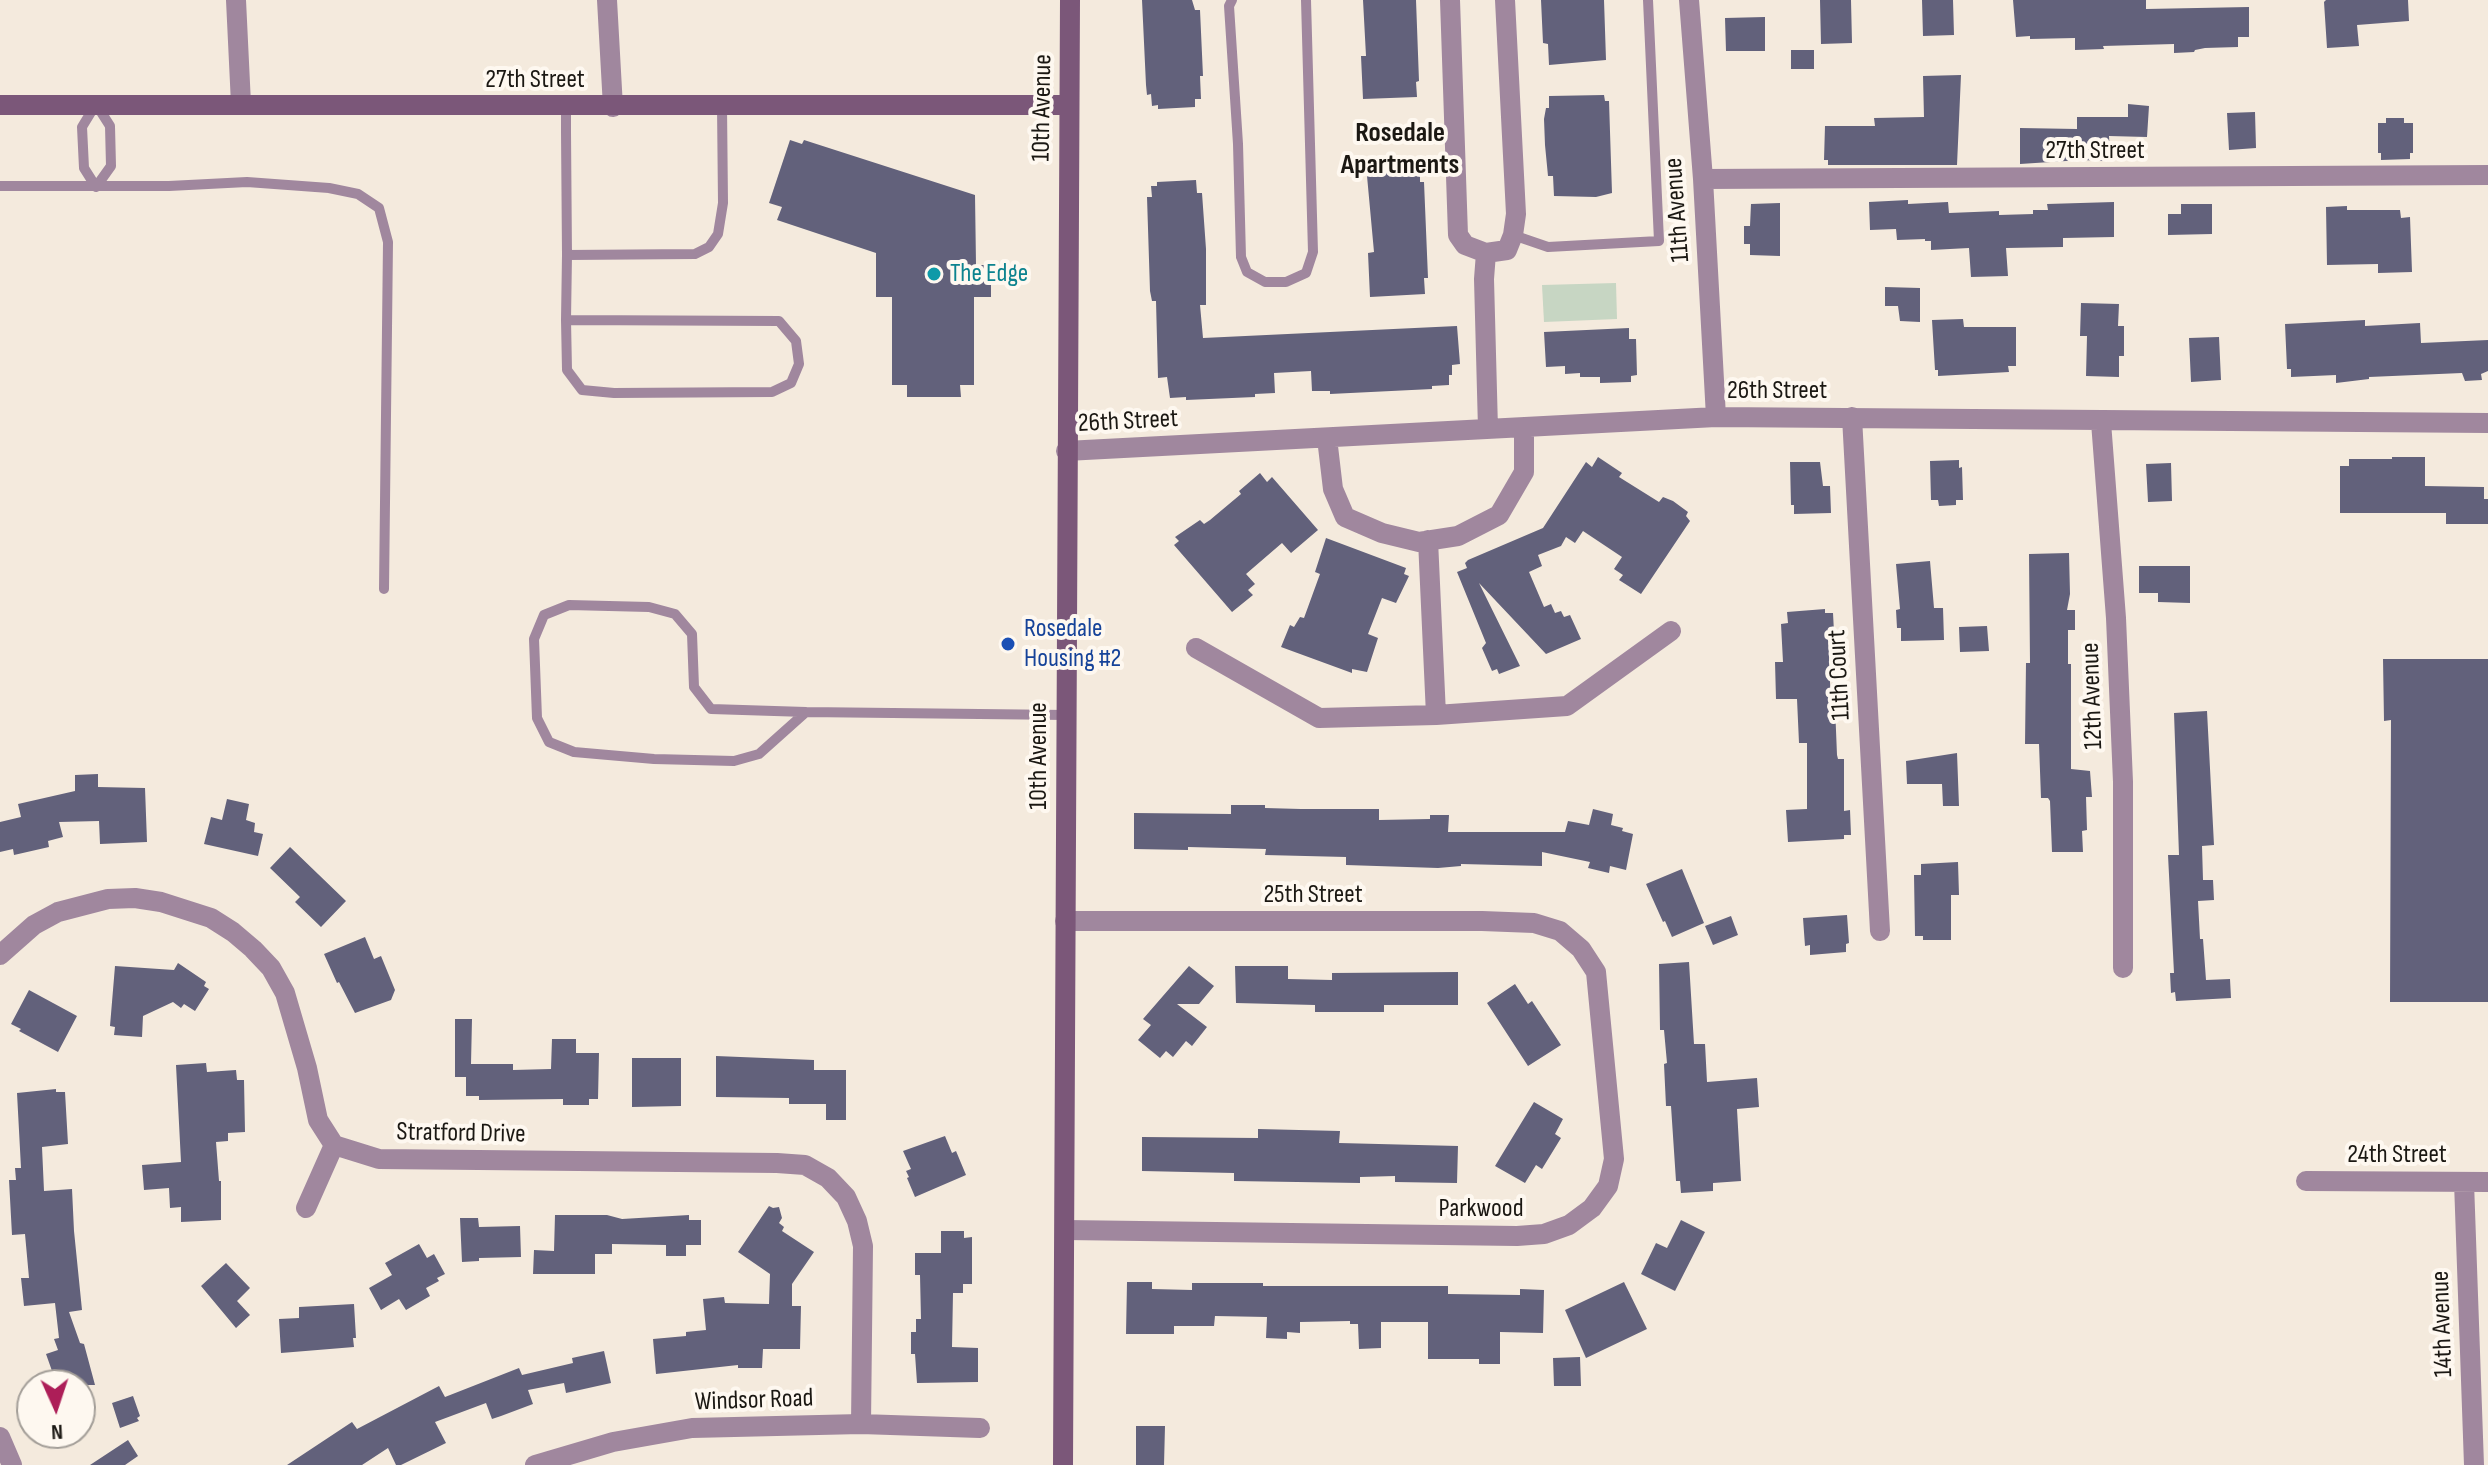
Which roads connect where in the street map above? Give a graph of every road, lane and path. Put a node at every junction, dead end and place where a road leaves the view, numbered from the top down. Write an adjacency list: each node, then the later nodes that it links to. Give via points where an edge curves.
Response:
1 (236, 0): 11 (street)
2 (607, 0): 16 (street)
3 (1070, 0): 13 (main road, 10th Avenue)
4 (1232, 0): 5 (lane, via 1241,257 1247,272 1265,282 1286,282 1306,273 1313,252)
5 (1306, 0)
6 (1450, 0): 22 (street, via 1458,235 1465,245)
7 (1505, 0): 21 (street)
8 (1648, 0): 21 (lane, via 1659,241 1548,247)
9 (1689, 0): 18 (street, 11th Avenue)
10 (96, 104): 11 (main road, 27th Street); 12 (main road, 27th Street); 20 (lane, via 82,127 84,168); 20 (lane, via 110,126 111,166)
11 (241, 104): 14 (main road, 27th Street)
12 (0, 105)
13 (1069, 105): 15 (main road, 27th Street); 32 (main road, 10th Avenue)
14 (566, 106): 16 (main road, 27th Street); 23 (lane)
15 (722, 106): 16 (main road, 27th Street); 23 (lane, via 723,203 718,234 709,247 695,254)
16 (613, 107)
17 (2488, 175): 18 (street, 27th Street)
18 (1703, 179): 25 (street, 11th Avenue)
19 (0, 186): 20 (lane)
20 (96, 187): 34 (lane, via 247,182 329,188 358,194 379,208 388,242)
21 (1513, 235): 22 (street, via 1507,250)
22 (1486, 253): 30 (street)
23 (567, 255): 24 (lane)
24 (566, 320): 24 (lane, via 567,370 582,390 772,392 791,383 799,364 796,341 779,321)
25 (1716, 417): 26 (street, 26th Street); 29 (street, 26th Street)
26 (1852, 417): 27 (street, 26th Street); 42 (street, 11th Court)
27 (2101, 422): 28 (street, 26th Street); 44 (street, 12th Avenue, via 2123,782)
28 (2488, 423)
29 (1524, 427): 30 (street, 26th Street); 33 (street, via 1524,472 1499,515 1458,536)
30 (1488, 429): 31 (street, 26th Street)
31 (1327, 438): 32 (street, 26th Street); 33 (street, via 1333,489 1345,517 1382,533)
32 (1066, 451): 38 (main road, 10th Avenue)
33 (1428, 540): 39 (street)
34 (384, 589)
35 (1671, 631): 39 (street, via 1567,706)
36 (1196, 648): 39 (street, via 1319,718)
37 (806, 712): 37 (lane, via 711,709 694,687 692,634 675,614 649,607 569,605 544,615 534,639 537,718 549,742 574,752 734,761 759,754); 38 (lane)
38 (1066, 715): 40 (main road, 10th Avenue)
39 (1436, 715)
40 (1065, 921): 41 (street, 25th Street, via 1482,921 1534,923); 50 (main road, 10th Avenue)
41 (1560, 931): 50 (street, Parkwood, via 1596,972 1614,1159 1608,1186 1592,1208 1569,1225 1517,1236)
42 (1880, 931)
43 (0, 955): 45 (street, via 58,912 108,899 161,902 211,918 253,949 285,993 318,1120)
44 (2123, 968)
45 (334, 1145): 49 (street); 51 (street, Stratford Drive, via 379,1159 805,1165 846,1197 863,1246)
46 (2306, 1181): 47 (street, 24th Street)
47 (2464, 1182): 48 (street, 24th Street); 57 (street, 14th Avenue)
48 (2488, 1182)
49 (306, 1208)
50 (1065, 1230): 56 (main road, 10th Avenue)
51 (861, 1424): 52 (street, Windsor Road); 55 (street, Windsor Road, via 692,1428 613,1442)
52 (980, 1428)
53 (0, 1437): 54 (street)
54 (12, 1465)
55 (535, 1465)
56 (1063, 1465)
57 (2474, 1465)

